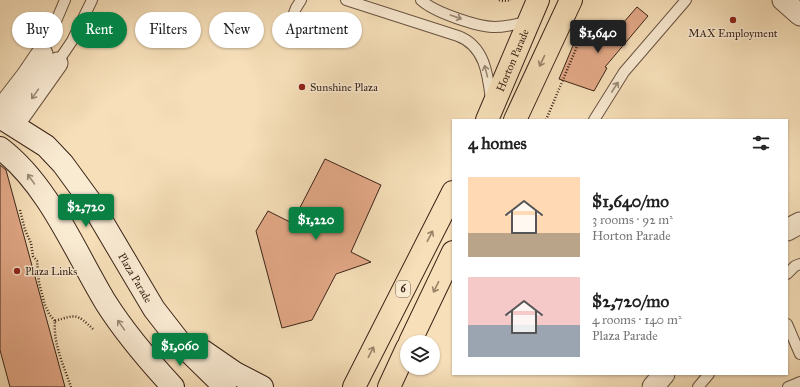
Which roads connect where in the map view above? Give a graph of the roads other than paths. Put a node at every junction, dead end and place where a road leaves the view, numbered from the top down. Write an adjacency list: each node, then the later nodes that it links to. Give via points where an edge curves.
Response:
1 (62, 0): 12 (lane)
2 (65, 0): 13 (lane)
3 (85, 0): 14 (lane)
4 (92, 0): 15 (lane)
5 (301, 0): 16 (lane)
6 (346, 0): 22 (lane, one-way to 6, via 485,65 478,50 469,42 458,36)
7 (422, 0): 18 (lane, one-way to 18, via 436,10 485,26 501,27)
8 (538, 0): 18 (main road, Horton Parade)
9 (571, 0): 23 (main road, one-way to 23)
10 (686, 0): 24 (lane, one-way to 10, via 624,72)
11 (783, 0): 17 (street)
12 (59, 12)
13 (60, 12)
14 (83, 12)
15 (85, 12)
16 (294, 12)
17 (800, 15)
18 (529, 21): 22 (main road, Horton Parade)
19 (71, 42): 21 (lane)
20 (52, 48): 21 (lane)
21 (50, 59): 25 (street)
22 (490, 115)
23 (516, 119)
24 (595, 119)
25 (3, 123): 33 (main road, Plaza Parade, via 46,146 63,164 90,201 139,285)
26 (0, 148): 41 (main road, one-way to 26, via 107,305 54,211 29,176)
27 (452, 194): 44 (main road, 6, one-way to 27)
28 (800, 223): 29 (street)
29 (788, 229)
30 (452, 254): 35 (main road, one-way to 35)
31 (800, 264): 32 (lane)
32 (788, 273)
33 (164, 322): 42 (main road, Plaza Parade, via 195,359); 43 (main road, via 235,373)
34 (788, 326): 36 (lane)
35 (413, 335)
36 (800, 354)
37 (400, 362): 45 (main road)
38 (663, 375): 46 (street)
39 (707, 375): 47 (lane)
40 (800, 382): 48 (lane)
41 (173, 387)
42 (225, 387)
43 (262, 387)
44 (354, 387)
45 (388, 387)
46 (654, 387)
47 (698, 387)
48 (788, 387)

